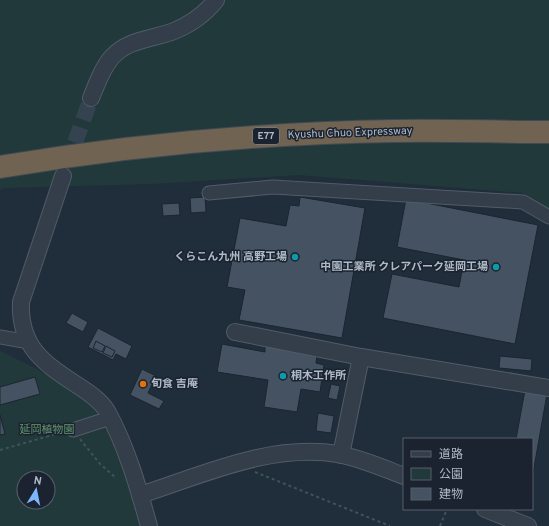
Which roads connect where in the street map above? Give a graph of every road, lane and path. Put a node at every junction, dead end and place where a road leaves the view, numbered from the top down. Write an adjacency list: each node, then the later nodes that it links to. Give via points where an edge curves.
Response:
1 (216, 0): 2 (street, via 204,14 189,23 174,31 134,43 113,56 103,71)
2 (92, 98)
3 (544, 132): 4 (highway, Kyushu Chuo Expressway / E77, via 395,131 263,136 120,149)
4 (0, 167)
5 (63, 176): 10 (street, via 21,302 20,319 24,335)
6 (209, 193): 7 (street, via 273,187 523,202)
7 (549, 217)
8 (235, 332): 11 (street)
9 (0, 337): 10 (street)
10 (29, 342): 13 (street, via 36,354 91,394)
11 (361, 357): 12 (street); 16 (street)
12 (549, 388)
13 (110, 418): 14 (street); 20 (street)
14 (72, 430): 15 (path); 19 (path, via 100,464)
15 (0, 450)
16 (341, 455): 18 (street); 20 (street, via 283,453 256,458)
17 (253, 471): 24 (path)
18 (403, 476)
19 (116, 478)
20 (140, 495): 23 (street)
21 (447, 510): 25 (path)
22 (488, 510): 26 (street)
23 (149, 526)
24 (390, 526)
25 (440, 526)
26 (528, 526)

